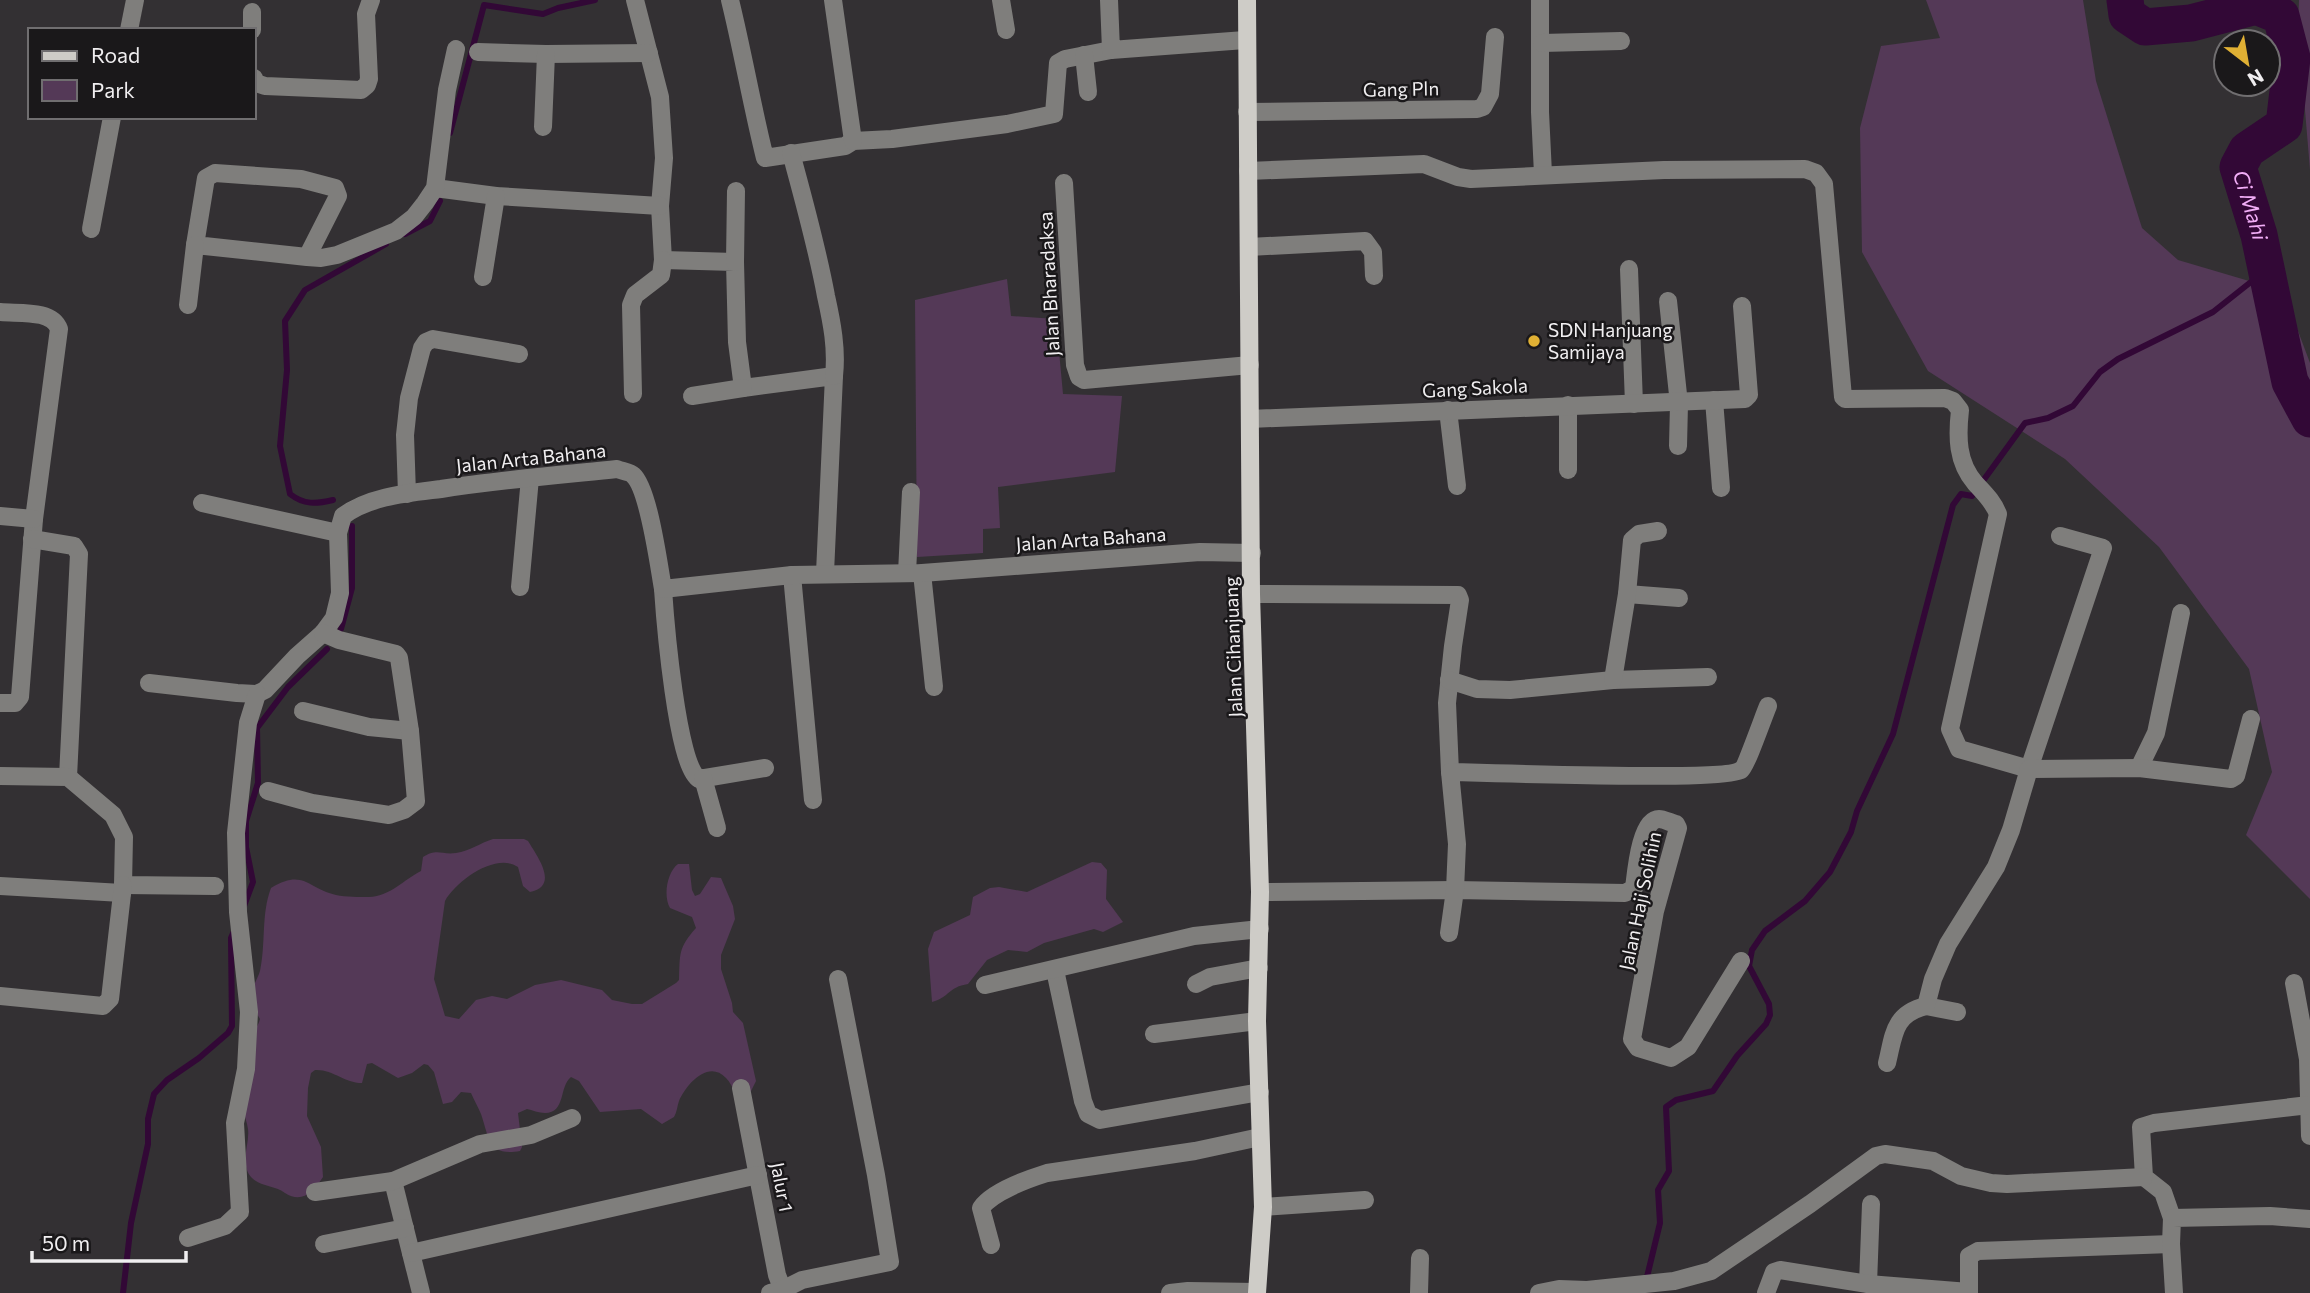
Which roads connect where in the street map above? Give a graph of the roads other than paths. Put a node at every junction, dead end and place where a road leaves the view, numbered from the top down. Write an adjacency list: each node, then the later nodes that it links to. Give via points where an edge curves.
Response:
1 (135, 0): 10 (street)
2 (371, 0): 22 (street, via 366,14 369,79 361,90)
3 (635, 0): 19 (street)
4 (730, 0): 28 (street, via 765,158)
5 (832, 0): 27 (street)
6 (1001, 0): 11 (street)
7 (1109, 0): 17 (street)
8 (1247, 0): 13 (main road, Jalan Cihanjuang)
9 (1540, 0): 15 (street)
10 (129, 28)
11 (1006, 30)
12 (1495, 37): 24 (street, Gang Pln, via 1490,94 1477,109)
13 (1245, 40): 17 (street); 24 (main road, Jalan Cihanjuang)
14 (1621, 41): 15 (street)
15 (1542, 43): 30 (street)
16 (456, 49): 32 (street)
17 (1111, 50): 21 (street)
18 (478, 51): 20 (street)
19 (649, 53): 20 (street); 35 (street, via 660,97 664,158)
20 (546, 54): 26 (street)
21 (1084, 55): 23 (street); 27 (street, via 1056,66 1054,114 1007,124)
22 (256, 83)
23 (1088, 92)
24 (1247, 112): 29 (main road, Jalan Cihanjuang)
25 (112, 119): 36 (street)
26 (543, 127)
27 (853, 141): 28 (street)
28 (792, 153): 51 (street, via 835,341)
29 (1248, 171): 30 (street, via 1424,164 1471,179); 38 (main road, Jalan Cihanjuang)
30 (1544, 174): 99 (street, via 1805,169 1816,173 1824,184 1843,397 1953,401 1960,410 1963,467 1998,514 1951,729 1954,739 1959,749)
31 (1064, 183): 50 (street, Jalan Bharadaksa, via 1079,377)
32 (435, 188): 34 (street); 39 (street, via 414,217 396,231 337,255)
33 (736, 191): 41 (street)
34 (496, 196): 35 (street); 44 (street)
35 (660, 206): 40 (street)
36 (91, 229)
37 (195, 245): 39 (street); 39 (street, via 208,175 301,179 335,188 338,193); 46 (street)
38 (1249, 247): 43 (street, via 1365,241 1373,252); 50 (main road, Jalan Cihanjuang)
39 (307, 257)
40 (663, 260): 41 (street); 53 (street, via 661,275 635,295 631,305)
41 (736, 262): 52 (street)
42 (1629, 269): 56 (street)
43 (1374, 276)
44 (483, 277)
45 (1668, 301): 57 (street)
46 (188, 305)
47 (1742, 306): 55 (street, Gang Sakola, via 1749,394 1745,399)
48 (0, 312): 70 (street, via 49,317 59,329)
49 (519, 354): 67 (street, via 433,339 426,342 409,398)
50 (1250, 365): 60 (main road, Jalan Cihanjuang)
51 (834, 376): 52 (street); 76 (street)
52 (743, 388): 54 (street)
53 (632, 394)
54 (692, 396)
55 (1708, 401): 57 (street, Gang Sakola); 65 (street)
56 (1634, 404): 57 (street, Gang Sakola); 58 (street, Gang Sakola)
57 (1679, 404): 61 (street)
58 (1568, 405): 59 (street, Gang Sakola); 62 (street)
59 (1448, 410): 60 (street, Gang Sakola); 64 (street)
60 (1250, 419): 75 (main road, Jalan Cihanjuang)
61 (1678, 446)
62 (1568, 470)
63 (530, 478): 67 (street, Jalan Arta Bahana); 79 (street); 80 (street, Jalan Arta Bahana, via 617,469 633,475 649,516)
64 (1457, 486)
65 (1721, 488)
66 (911, 492): 77 (street)
67 (407, 494): 72 (street, Jalan Arta Bahana, via 352,510 343,516)
68 (202, 503): 72 (street)
69 (0, 516): 70 (street)
70 (34, 519): 74 (street)
71 (1658, 531): 82 (street, via 1632,540)
72 (338, 533): 85 (street, via 340,593 334,618)
73 (2060, 536): 99 (street, via 2104,548)
74 (32, 539): 92 (street, via 20,697 15,703); 102 (street, via 74,546 79,554)
75 (1252, 553): 77 (street, Jalan Arta Bahana, via 1200,552); 81 (main road, Jalan Cihanjuang)
76 (825, 573): 77 (street, Jalan Arta Bahana); 78 (street, Jalan Arta Bahana)
77 (915, 573): 90 (street)
78 (792, 575): 80 (street, Jalan Arta Bahana); 105 (street)
79 (520, 587)
80 (663, 589): 103 (street, via 681,736 691,771 696,778)
81 (1251, 594): 87 (street, via 1458,595); 111 (main road, Jalan Cihanjuang)
82 (1627, 594): 83 (street); 88 (street)
83 (1679, 598)
84 (2181, 613): 98 (street, via 2156,733)
85 (323, 633): 91 (street); 96 (street, via 396,654)
86 (1708, 677): 88 (street)
87 (1449, 680): 88 (street, via 1477,689 1510,690); 100 (street)
88 (1613, 680)
89 (149, 683): 91 (street)
90 (934, 687)
91 (257, 694): 143 (street, via 248,723 236,833 238,912 249,1012 246,1069 235,1124 240,1212 225,1226)
92 (0, 703)
93 (1768, 706): 100 (street, via 1744,766 1734,773)
94 (303, 711): 96 (street, via 369,727)
95 (2251, 719): 98 (street, via 2234,778)
96 (410, 731): 104 (street, via 416,801 404,810 388,815)
97 (765, 768): 103 (street)
98 (2139, 768): 99 (street)
99 (2029, 769): 122 (street, via 1996,867 1948,944)
100 (1450, 772): 110 (street, via 1458,844)
101 (0, 776): 102 (street)
102 (68, 777): 109 (street, via 117,821 124,837)
103 (704, 778): 106 (street)
104 (268, 791)
105 (813, 800)
106 (717, 828)
107 (0, 886): 109 (street)
108 (215, 886): 109 (street)
109 (122, 889): 121 (street, via 107,1004)
110 (1455, 890): 111 (street, Jalan Haji Solihin); 113 (street); 114 (street, Jalan Haji Solihin, via 1625,893 1634,888 1643,835 1658,819 1678,828 1655,911 1632,1039 1638,1048 1671,1058 1688,1048)
111 (1260, 892): 112 (main road, Jalan Cihanjuang)
112 (1260, 929): 115 (main road, Jalan Cihanjuang); 116 (street, via 1194,936)
113 (1449, 933)
114 (1741, 961)
115 (1259, 968): 119 (street); 124 (main road, Jalan Cihanjuang)
116 (1055, 970): 120 (street); 128 (street, via 1088,1114 1100,1120)
117 (838, 979): 150 (street, via 890,1262 802,1280)
118 (2294, 983): 129 (street, via 2308,1059)
119 (1196, 984)
120 (985, 985)
121 (0, 996)
122 (1926, 1006): 123 (street); 126 (street, via 1900,1020)
123 (1957, 1012)
124 (1257, 1021): 125 (street); 128 (main road, Jalan Cihanjuang)
125 (1154, 1034)
126 (1887, 1063)
127 (741, 1088): 133 (street, Jalur 1)
128 (1261, 1091): 132 (main road, Jalan Cihanjuang)
129 (2309, 1105): 131 (street); 134 (street, via 2146,1124 2140,1132)
130 (572, 1118): 135 (street, via 531,1135 480,1144)
131 (2310, 1136)
132 (1260, 1137): 139 (main road, Jalan Cihanjuang); 146 (street, via 1033,1177 987,1200 981,1208)
133 (758, 1175): 147 (street); 150 (street, Jalur 1)
134 (2144, 1177): 140 (street, via 2163,1192); 156 (street, via 1982,1182 1933,1161 1885,1154 1875,1156 1712,1271 1674,1281)
135 (393, 1181): 136 (street); 142 (street)
136 (315, 1192)
137 (1365, 1200): 139 (street)
138 (1871, 1204): 149 (street)
139 (1263, 1207): 151 (main road, Jalan Cihanjuang)
140 (2172, 1218): 141 (street); 145 (street)
141 (2310, 1219)
142 (405, 1228): 144 (street); 147 (street)
143 (188, 1238)
144 (324, 1244)
145 (2171, 1244): 152 (street, via 1978,1251 1969,1256); 158 (street)
146 (991, 1245)
147 (411, 1253): 153 (street)
148 (1420, 1258): 155 (street)
149 (1868, 1284): 152 (street); 157 (street, via 1780,1270 1774,1272)
150 (779, 1292)
151 (1257, 1292): 154 (street)
152 (1969, 1292)
153 (421, 1293)
154 (1170, 1293)
155 (1419, 1293)
156 (1539, 1293)
157 (1766, 1293)
158 (2174, 1293)

